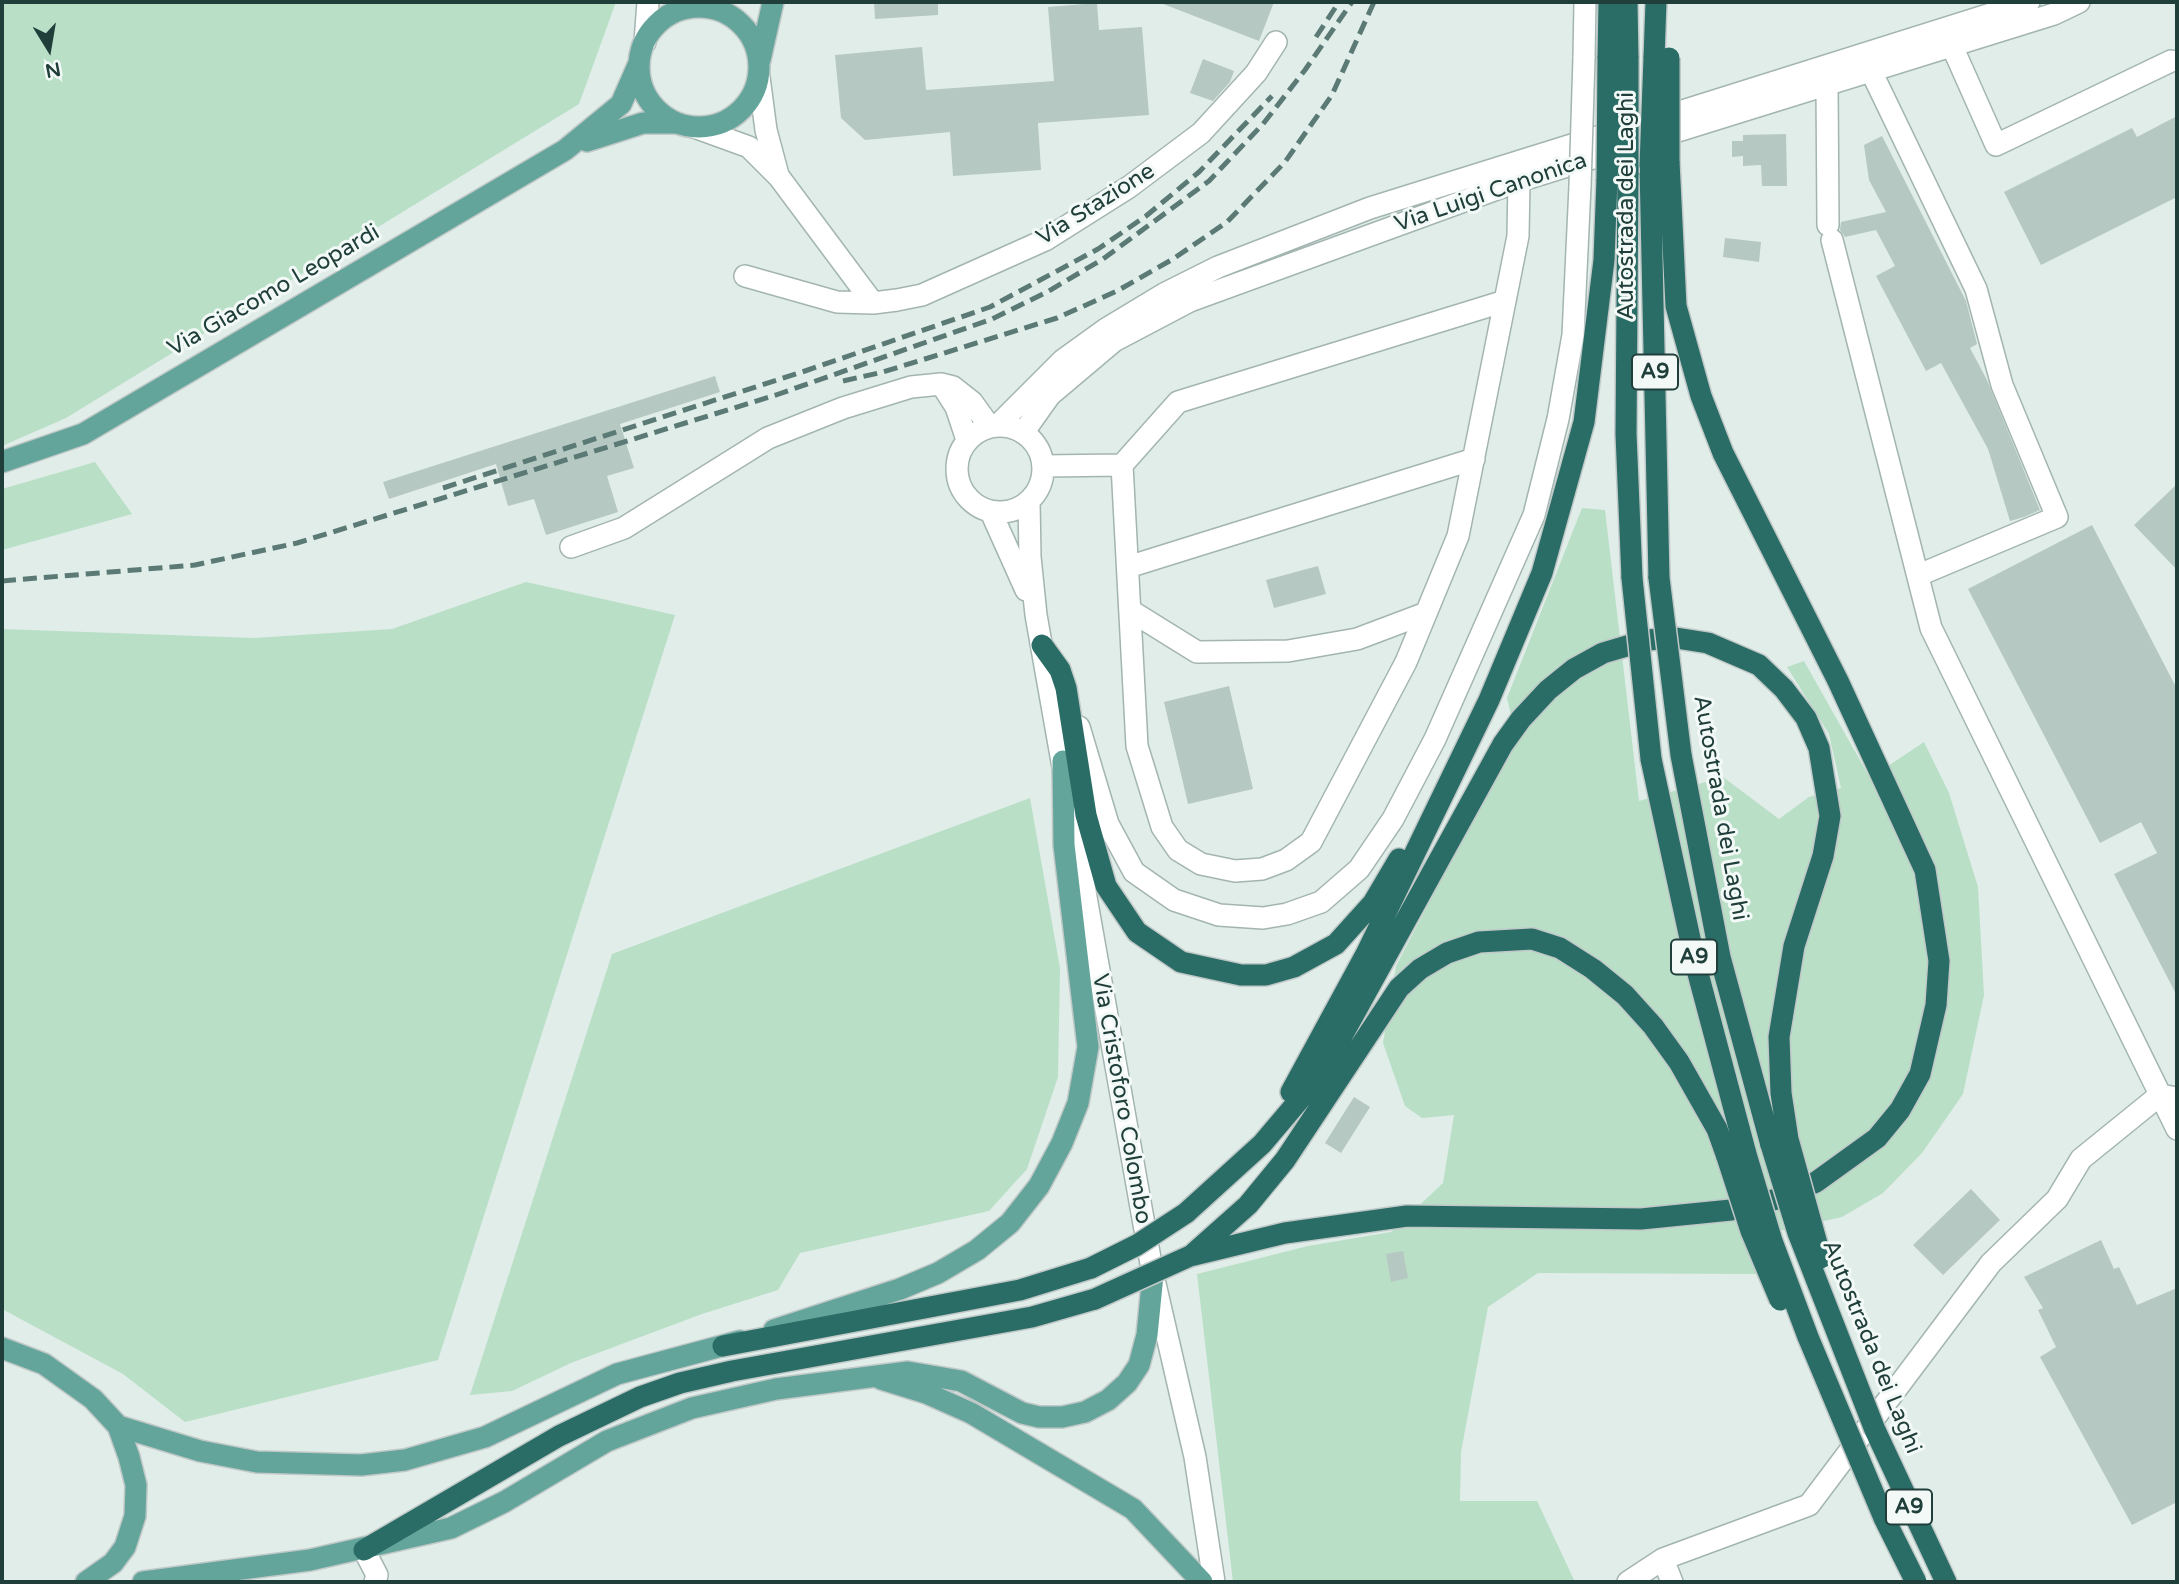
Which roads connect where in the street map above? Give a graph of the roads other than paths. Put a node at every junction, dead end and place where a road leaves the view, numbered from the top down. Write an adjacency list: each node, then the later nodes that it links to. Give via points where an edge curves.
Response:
1 (648, 2): 11 (street)
2 (773, 2): 18 (main road, Via Giacomo Leopardi)
3 (1585, 2): 46 (street, bridge, via 1573,335 1534,515 1436,739 1393,819 1359,869 1321,902 1287,914 1263,918 1219,915 1174,900 1134,872 1108,824)
4 (1609, 2): 14 (highway)
5 (1627, 2): 14 (highway, Autostrada dei Laghi / A9)
6 (1656, 2): 15 (highway, Autostrada dei Laghi / A9)
7 (1670, 2): 15 (highway)
8 (2029, 2): 30 (street, Via Luigi Canonica, via 1370,208 1218,267 1105,329 1063,360)
9 (2079, 2): 13 (street, Via Luigi Canonica)
10 (702, 4): 11 (main road, Via Giacomo Leopardi, via 668,16); 18 (main road, Via Giacomo Leopardi, via 736,20 749,33)
11 (645, 42): 17 (main road, Via Giacomo Leopardi)
12 (1276, 42): 28 (street, Via Stazione, via 1256,74 1202,133 1088,214 1045,240 922,295)
13 (1952, 46): 16 (street, via 1996,145); 19 (street, Via Luigi Canonica)
14 (1618, 58): 47 (highway, bridge, via 1606,179 1604,260 1584,422 1542,573); 53 (highway, Autostrada dei Laghi / A9, bridge, via 1628,173 1626,434 1632,578 1651,759)
15 (1662, 58): 23 (highway, Autostrada dei Laghi / A9, bridge)
16 (2171, 61)
17 (639, 63): 21 (main road, via 642,85 653,105); 22 (main road, Via Giacomo Leopardi, via 621,104)
18 (759, 69): 21 (main road, Via Giacomo Leopardi, via 747,103 733,117 716,125); 24 (street, via 766,130)
19 (1871, 71): 20 (street, Via Luigi Canonica); 41 (street, via 1976,289 2002,385 2057,517)
20 (1827, 85): 25 (street, Via Luigi Canonica); 41 (street, via 1830,232)
21 (685, 125): 22 (main road, Via Giacomo Leopardi, via 643,123); 24 (street, via 749,147)
22 (565, 150): 34 (main road, Via Giacomo Leopardi, via 83,434)
23 (1659, 164): 51 (highway, Autostrada dei Laghi / A9, bridge, via 1659,578 1681,755 1720,957); 54 (highway, via 1675,306 1701,396 1723,453 1838,681 1925,870 1939,961 1936,1005 1920,1074 1877,1138 1816,1182 1777,1199 1731,1210 1641,1219 1407,1216 1339,1223)
24 (779, 177): 28 (street)
25 (1519, 181): 27 (street, via 1518,236); 31 (street, Via Luigi Canonica, via 1191,301 1114,341 1050,395)
26 (745, 276): 28 (street, Via Stazione, via 836,302)
27 (1505, 301): 33 (street); 35 (street, via 1178,402)
28 (873, 303)
29 (941, 384): 30 (street, via 965,395); 32 (street, via 956,407); 39 (street, via 911,387 843,408 768,438 624,528)
30 (993, 426): 31 (street); 32 (street, Via Luigi Canonica)
31 (1023, 433): 36 (street, via 1040,453)
32 (967, 440): 38 (street, via 957,458 957,478 969,500)
33 (1474, 459): 40 (street); 43 (street, via 1458,536)
34 (2, 462)
35 (1122, 465): 36 (street); 40 (street)
36 (1043, 466): 37 (street, via 1037,491)
37 (1029, 501): 38 (street, via 1004,512); 44 (street, Via Cristoforo Colombo)
38 (991, 512): 44 (street, Via Cristoforo Colombo)
39 (571, 547)
40 (1128, 567): 42 (street)
41 (1919, 575): 49 (street, via 1931,628)
42 (1131, 611): 43 (street, via 1197,652 1302,649 1357,639); 43 (street, via 1137,746 1162,827 1189,857 1235,871 1262,869 1286,860 1311,842 1406,663)
43 (1426, 613)
44 (1036, 615): 45 (street, Via Cristoforo Colombo)
45 (1042, 645): 46 (highway, via 1060,670); 48 (street, Via Cristoforo Colombo)
46 (1066, 688): 47 (highway, via 1086,814 1106,886 1137,932 1181,962 1241,975 1266,975 1294,967 1336,944 1373,903 1472,717)
47 (1489, 700): 52 (highway, via 1366,954)
48 (1063, 761): 55 (street, Via Cristoforo Colombo); 56 (main road, via 1064,845 1088,1047 1078,1103 1039,1186 1010,1223 938,1273)
49 (2169, 1096): 50 (street); 61 (street, via 2081,1159 2057,1199 1991,1264 1810,1505)
50 (2177, 1129)
51 (1780, 1142): 52 (highway, via 1779,1037 1794,946 1823,856 1830,816 1819,748 1806,718 1759,665 1708,643 1676,638 1647,640 1603,653 1574,669 1521,719 1503,744 1360,1008 1301,1098); 70 (highway, Autostrada dei Laghi / A9, bridge, via 1798,1233 1875,1430)
52 (1262, 1144): 56 (highway, bridge, via 1186,1213 1138,1245 1091,1268 1020,1290)
53 (1737, 1155): 54 (highway, via 1653,1026 1593,968 1560,948 1532,939 1479,942 1447,953 1399,988 1285,1160 1248,1205); 69 (highway, Autostrada dei Laghi / A9, bridge, via 1848,1437)
54 (1190, 1256): 60 (highway, bridge, via 1096,1299 1032,1318 732,1371 650,1393 559,1436)
55 (1153, 1275): 58 (main road, via 1139,1365 1108,1400 1085,1412 1039,1417 1022,1413 980,1388 933,1374); 66 (street, Via Cristoforo Colombo, via 1195,1457)
56 (723, 1346): 59 (main road, via 617,1374 485,1437 405,1460 361,1465 257,1462 200,1451)
57 (2, 1348): 59 (main road, via 44,1364 71,1381)
58 (869, 1375): 60 (main road, via 692,1408 607,1441 451,1528); 65 (main road, via 971,1413 1133,1509)
59 (118, 1426): 62 (main road, via 136,1485 135,1516 119,1555)
60 (364, 1550): 63 (main road); 64 (street, via 377,1575)
61 (1663, 1559): 67 (street); 68 (street)
62 (86, 1582)
63 (143, 1582)
64 (375, 1582)
65 (1202, 1582)
66 (1214, 1582)
67 (1628, 1582)
68 (1672, 1582)
69 (1916, 1582)
70 (1945, 1582)

